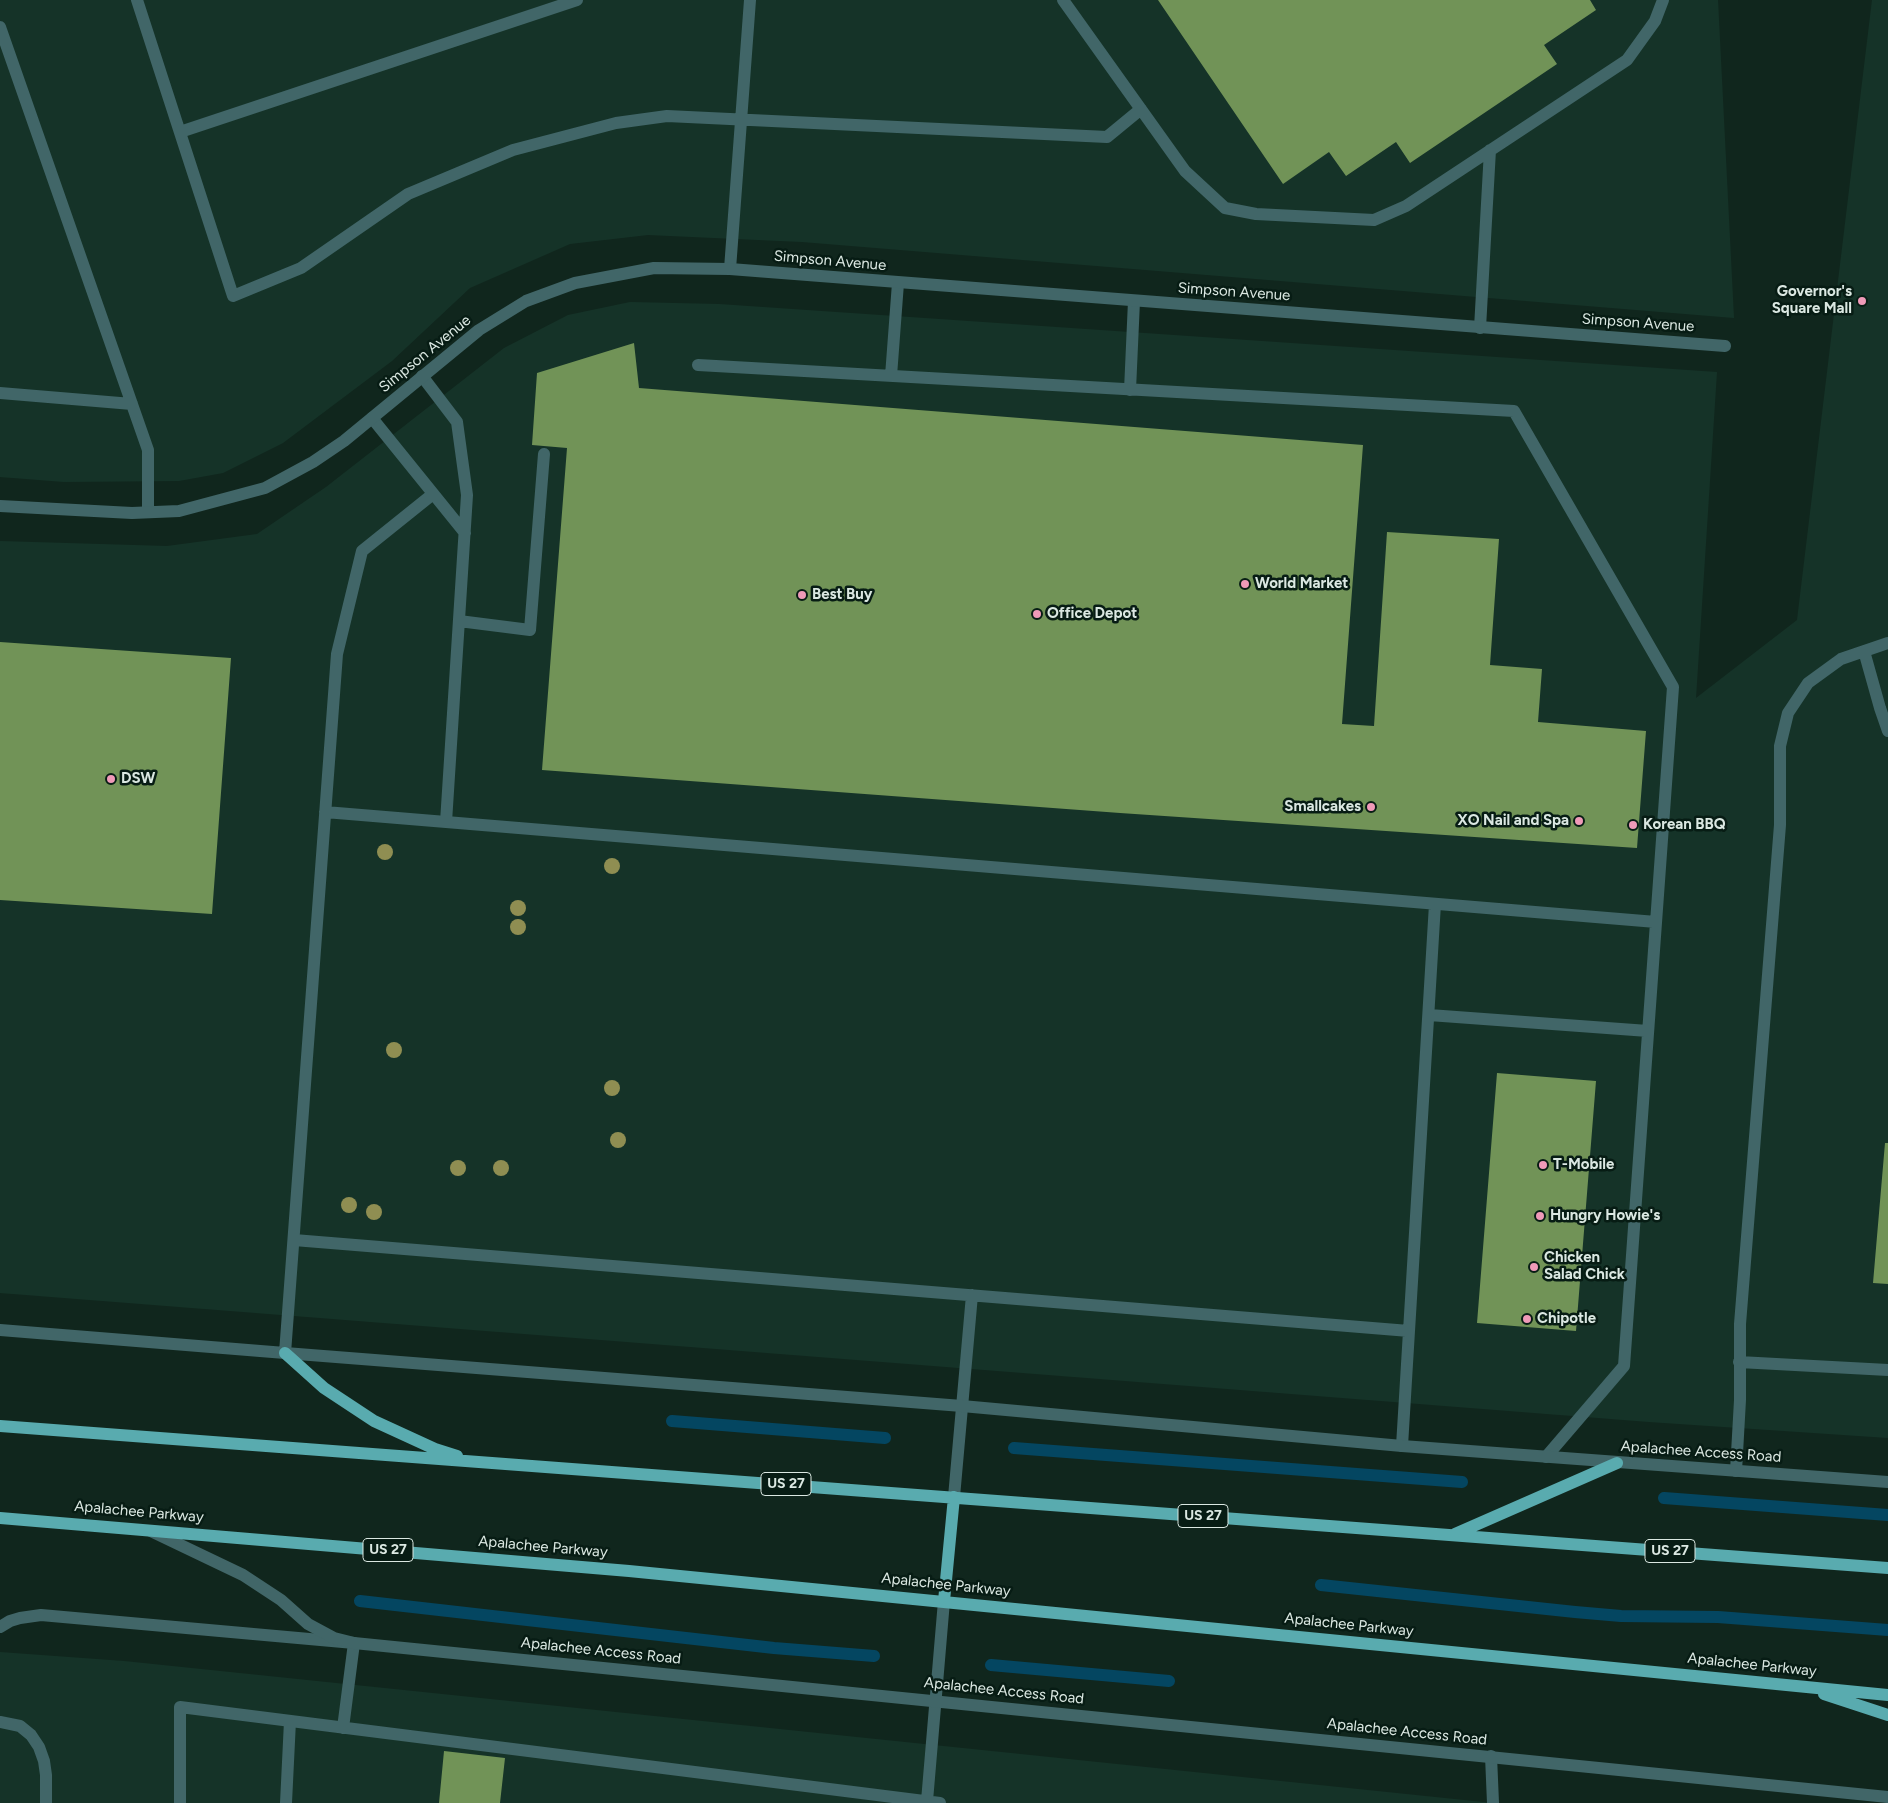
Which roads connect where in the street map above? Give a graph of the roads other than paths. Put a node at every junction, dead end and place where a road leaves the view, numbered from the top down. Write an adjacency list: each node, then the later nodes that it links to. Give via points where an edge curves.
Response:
1 (137, 0): 10 (street)
2 (577, 0): 10 (street)
3 (750, 0): 9 (street)
4 (1063, 0): 8 (street)
5 (1663, 0): 11 (street, via 1655,21 1627,60)
6 (0, 27): 7 (street)
7 (3, 45): 22 (street)
8 (1141, 109): 9 (street, via 1107,136); 11 (street, via 1185,171 1225,208 1256,214 1374,220 1406,206)
9 (742, 120): 10 (street, via 667,116 616,123 513,150 408,194 301,268 233,296); 12 (street)
10 (180, 132)
11 (1490, 150): 15 (street)
12 (730, 270): 13 (street, Simpson Avenue); 18 (street, Simpson Avenue, via 654,268 575,283 526,302 479,330)
13 (898, 283): 14 (street, Simpson Avenue); 19 (street)
14 (1134, 301): 15 (street, Simpson Avenue); 20 (street)
15 (1480, 328): 16 (street, Simpson Avenue)
16 (1725, 346)
17 (698, 365): 19 (street)
18 (422, 376): 23 (street, Simpson Avenue); 28 (street, via 457,422 467,495)
19 (891, 376): 20 (street)
20 (1130, 390): 36 (street, via 1514,412 1673,687)
21 (0, 394): 22 (street)
22 (132, 404): 27 (street, via 148,450)
23 (372, 418): 25 (street); 27 (street, Simpson Avenue, via 314,462 265,488 179,511)
24 (544, 454): 29 (street, via 530,630)
25 (433, 494): 28 (street); 33 (street, via 362,550 337,654)
26 (0, 506): 27 (street, Simpson Avenue)
27 (148, 512)
28 (465, 533): 29 (street)
29 (459, 621): 34 (street)
30 (1888, 643): 31 (street)
31 (1864, 651): 32 (street); 44 (street, via 1842,659 1808,683 1788,713 1780,746 1780,825)
32 (1888, 731)
33 (325, 812): 34 (street); 39 (street)
34 (446, 822): 35 (street)
35 (1436, 904): 36 (street); 37 (street)
36 (1656, 922): 38 (street)
37 (1429, 1014): 38 (street); 42 (street)
38 (1648, 1031): 49 (street, via 1624,1366)
39 (294, 1240): 40 (street); 43 (street)
40 (972, 1295): 42 (street); 46 (street)
41 (0, 1330): 43 (street, Apalachee Access Road)
42 (1409, 1331): 48 (street)
43 (285, 1353): 46 (street, Apalachee Access Road); 50 (main road, via 324,1388 374,1421 435,1449)
44 (1739, 1362): 45 (street); 52 (street)
45 (1888, 1370)
46 (962, 1406): 48 (street, Apalachee Access Road); 54 (street)
47 (0, 1426): 50 (main road, US 27)
48 (1402, 1446): 49 (street, Apalachee Access Road)
49 (1546, 1457): 51 (street, Apalachee Access Road)
50 (476, 1462): 54 (main road, US 27)
51 (1617, 1463): 52 (street, Apalachee Access Road); 57 (main road)
52 (1736, 1471): 53 (street, Apalachee Access Road)
53 (1888, 1482)
54 (954, 1496): 57 (main road, US 27); 59 (main road)
55 (0, 1518): 56 (main road, Apalachee Parkway / US 27)
56 (146, 1529): 59 (main road, Apalachee Parkway / US 27, via 629,1570); 61 (street, Apalachee Access Road, via 243,1575 281,1600 308,1624 334,1638)
57 (1453, 1535): 58 (main road, US 27)
58 (1888, 1568)
59 (944, 1601): 62 (main road, Apalachee Parkway / US 27); 64 (street)
60 (0, 1627): 61 (street, via 20,1618 41,1615)
61 (354, 1643): 64 (street, Apalachee Access Road); 68 (street)
62 (1800, 1686): 63 (main road, Apalachee Parkway / US 27); 65 (main road)
63 (1888, 1695)
64 (936, 1701): 69 (street, Apalachee Access Road); 71 (street)
65 (1888, 1715)
66 (290, 1721): 68 (street); 73 (street, via 180,1708); 74 (street)
67 (0, 1722): 72 (street, via 20,1726 39,1747 45,1768)
68 (343, 1728): 71 (street)
69 (1491, 1756): 70 (street, Apalachee Access Road); 76 (street)
70 (1888, 1797)
71 (927, 1801): 75 (street)
72 (46, 1803)
73 (180, 1803)
74 (286, 1803)
75 (940, 1803)
76 (1493, 1803)

